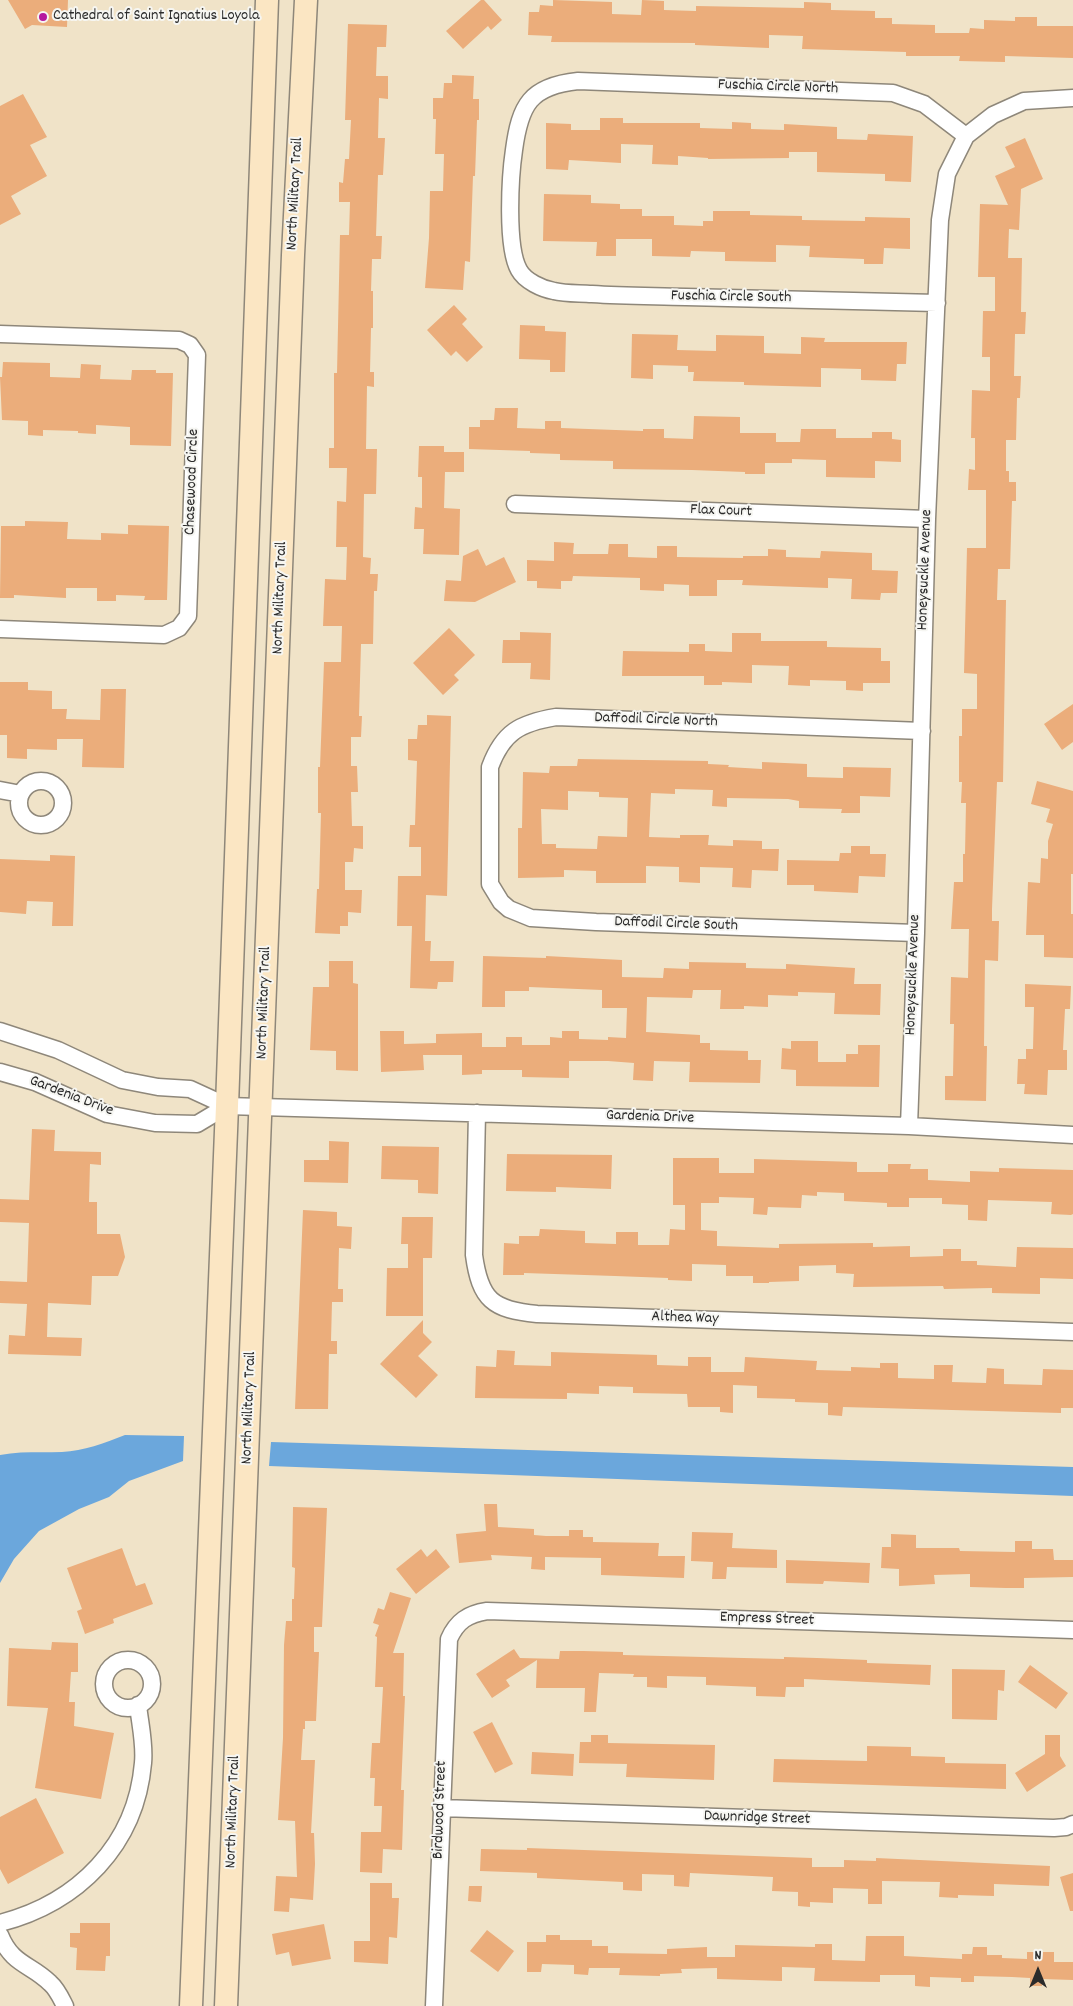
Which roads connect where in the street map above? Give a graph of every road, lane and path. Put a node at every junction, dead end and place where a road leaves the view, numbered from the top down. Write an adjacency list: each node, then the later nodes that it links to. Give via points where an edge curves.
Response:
1 (267, 0): 18 (main road)
2 (306, 0): 19 (main road, North Military Trail, via 293,255)
3 (1073, 98): 4 (street, Honeysuckle Avenue, via 1024,101 994,115)
4 (966, 136): 5 (street, Fuschia Circle North, via 924,104 893,93 578,81 557,83 528,102 520,118 514,151 510,232 519,271); 6 (street, Honeysuckle Avenue, via 946,174 940,220)
5 (528, 280): 6 (street, Fuschia Circle South, via 555,292)
6 (937, 303): 9 (street, Honeysuckle Avenue)
7 (0, 334): 10 (street, Chasewood Circle, via 179,340 190,345 197,356 188,616 179,628 164,635)
8 (516, 504): 9 (street, Flax Court)
9 (927, 519): 11 (street, Honeysuckle Avenue)
10 (0, 630)
11 (922, 731): 14 (street, Daffodil Circle North, via 556,718 533,721 504,740 490,767); 15 (street, Honeysuckle Avenue)
12 (0, 790): 13 (street)
13 (21, 794)
14 (489, 845): 15 (street, Daffodil Circle South, via 490,884 509,909 531,918)
15 (916, 933): 21 (street, Honeysuckle Avenue)
16 (0, 1031): 18 (street, Gardenia Drive, via 58,1050 122,1080 190,1089)
17 (0, 1072): 18 (street, Gardenia Drive, via 35,1082 107,1114 155,1122 197,1124)
18 (227, 1106): 19 (street, Gardenia Drive); 32 (main road)
19 (262, 1107): 20 (street, Gardenia Drive); 33 (main road, North Military Trail)
20 (477, 1113): 21 (street, Gardenia Drive); 23 (street, Althea Way, via 474,1255 483,1291 500,1307 538,1314)
21 (909, 1126): 22 (street, Gardenia Drive)
22 (1073, 1135)
23 (1073, 1332)
24 (462, 1620): 25 (street, Empress Street, via 487,1611); 27 (street, Birdwood Street, via 449,1638)
25 (1073, 1630)
26 (138, 1705): 29 (street, via 144,1761 133,1809 123,1832 94,1872 76,1888 33,1913)
27 (441, 1808): 28 (street, Dawnridge Street, via 1054,1828); 34 (street, Birdwood Street)
28 (1073, 1824)
29 (0, 1923)
30 (0, 1935): 31 (street, via 14,1957 49,1981)
31 (65, 2006)
32 (191, 2006)
33 (226, 2006)
34 (434, 2006)

